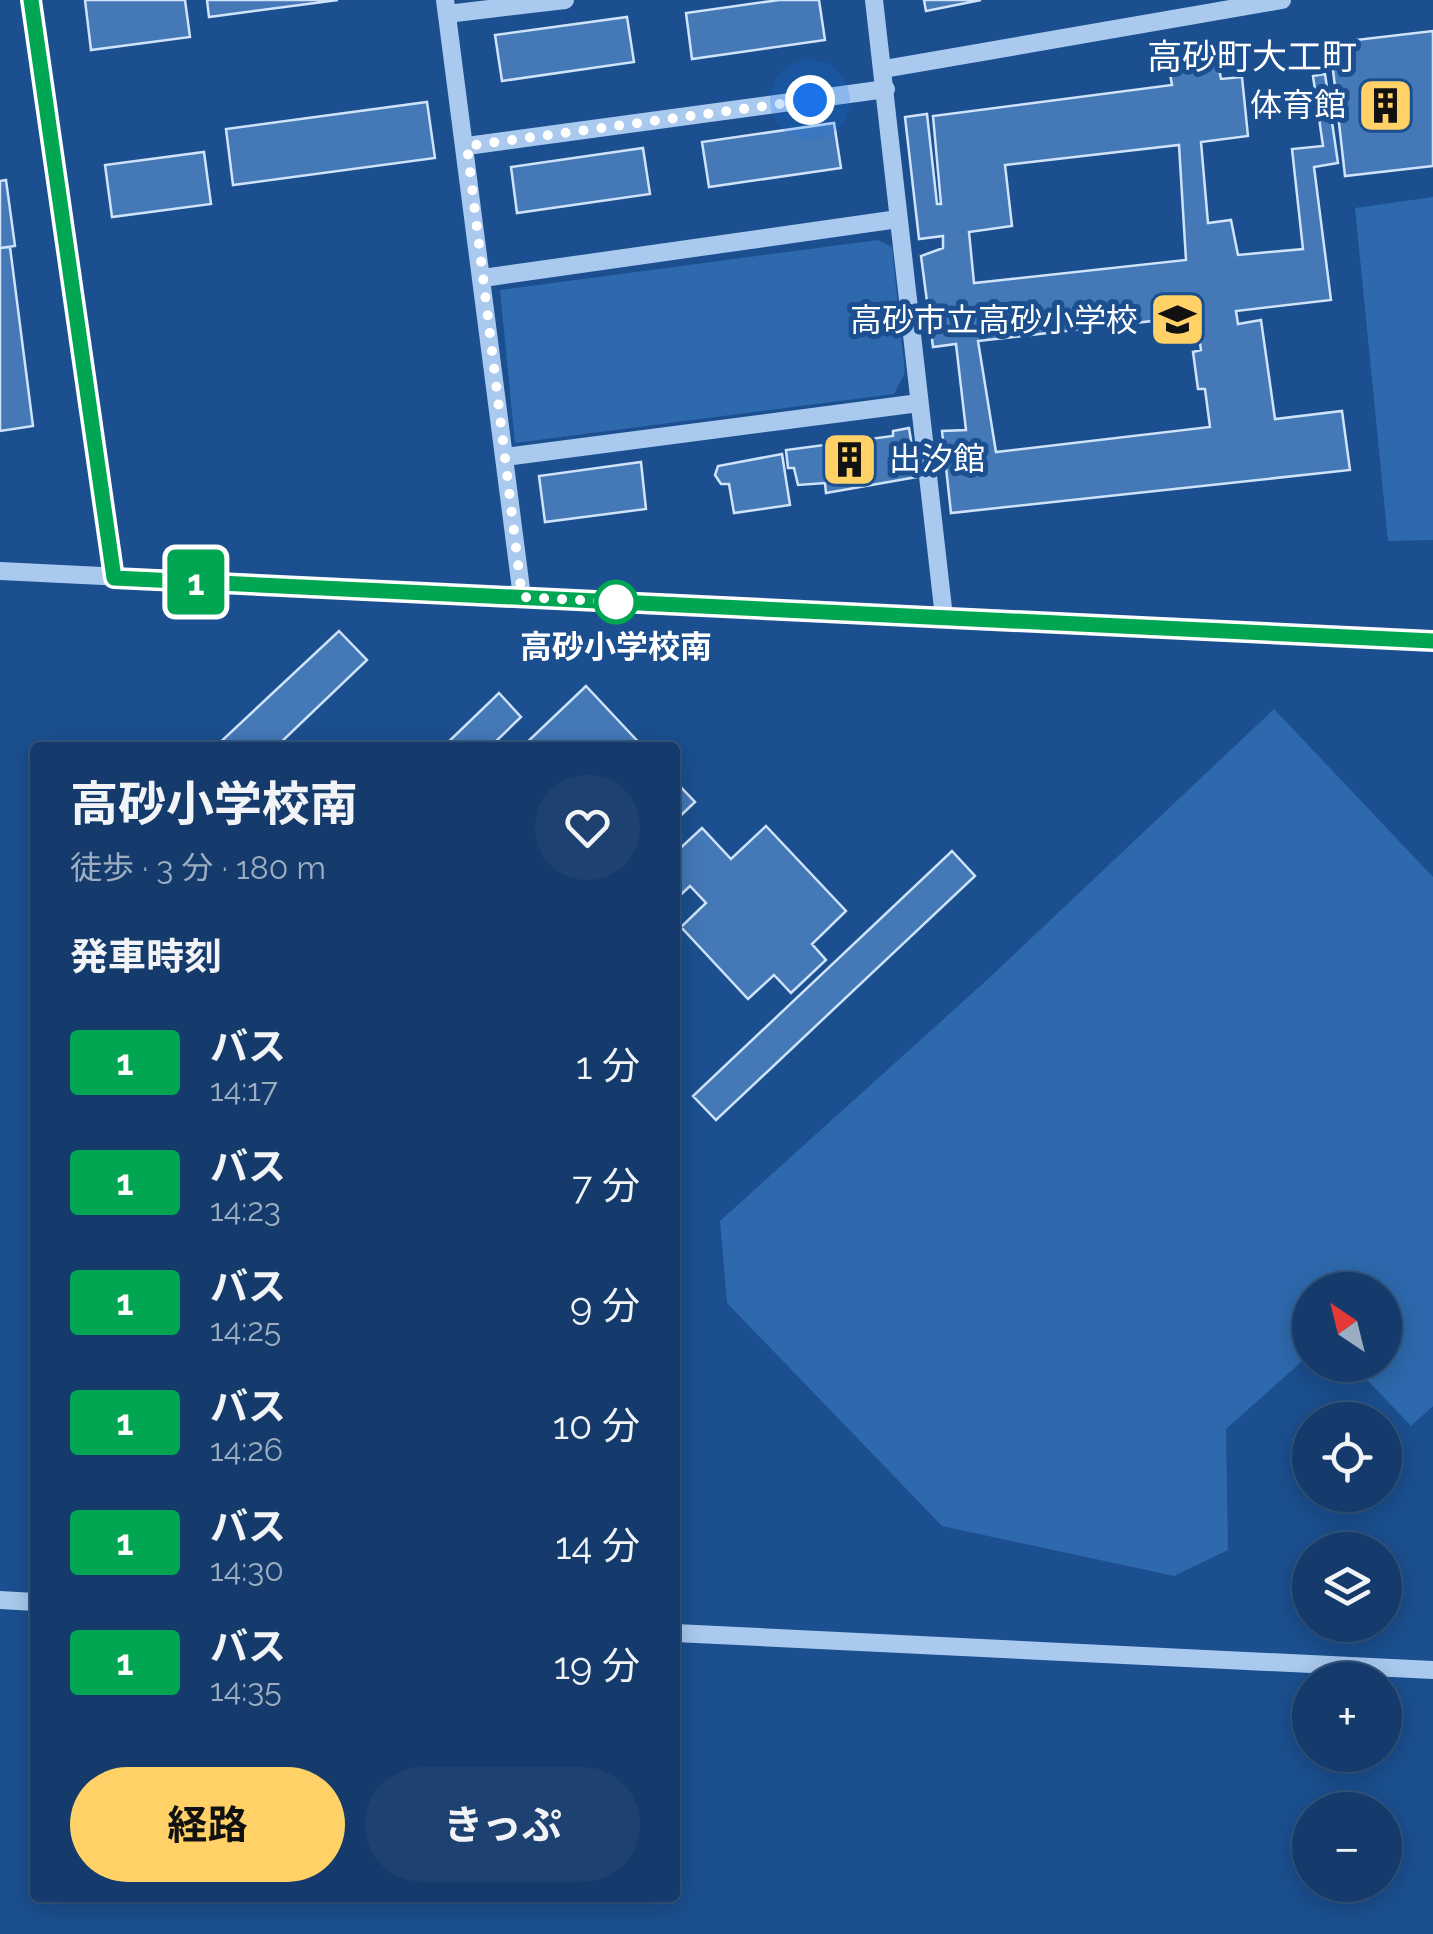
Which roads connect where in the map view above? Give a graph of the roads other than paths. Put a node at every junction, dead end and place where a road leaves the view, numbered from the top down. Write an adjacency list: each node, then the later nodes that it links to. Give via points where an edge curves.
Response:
1 (31, 0): 14 (street)
2 (565, 0): 5 (street)
3 (874, 0): 6 (street)
4 (1282, 0): 6 (street)
5 (446, 7): 8 (street)
6 (884, 69): 7 (street)
7 (886, 89): 8 (street); 9 (street)
8 (467, 146): 10 (street)
9 (898, 218): 10 (street); 11 (street)
10 (483, 278): 12 (street)
11 (919, 403): 12 (street); 16 (street)
12 (505, 458): 15 (street)
13 (0, 571): 14 (street)
14 (114, 578): 15 (street)
15 (522, 597): 16 (street)
16 (944, 618): 17 (street)
17 (1433, 641)
18 (0, 1600): 19 (street)
19 (30, 1602)
20 (680, 1633): 21 (street)
21 (1433, 1670)

